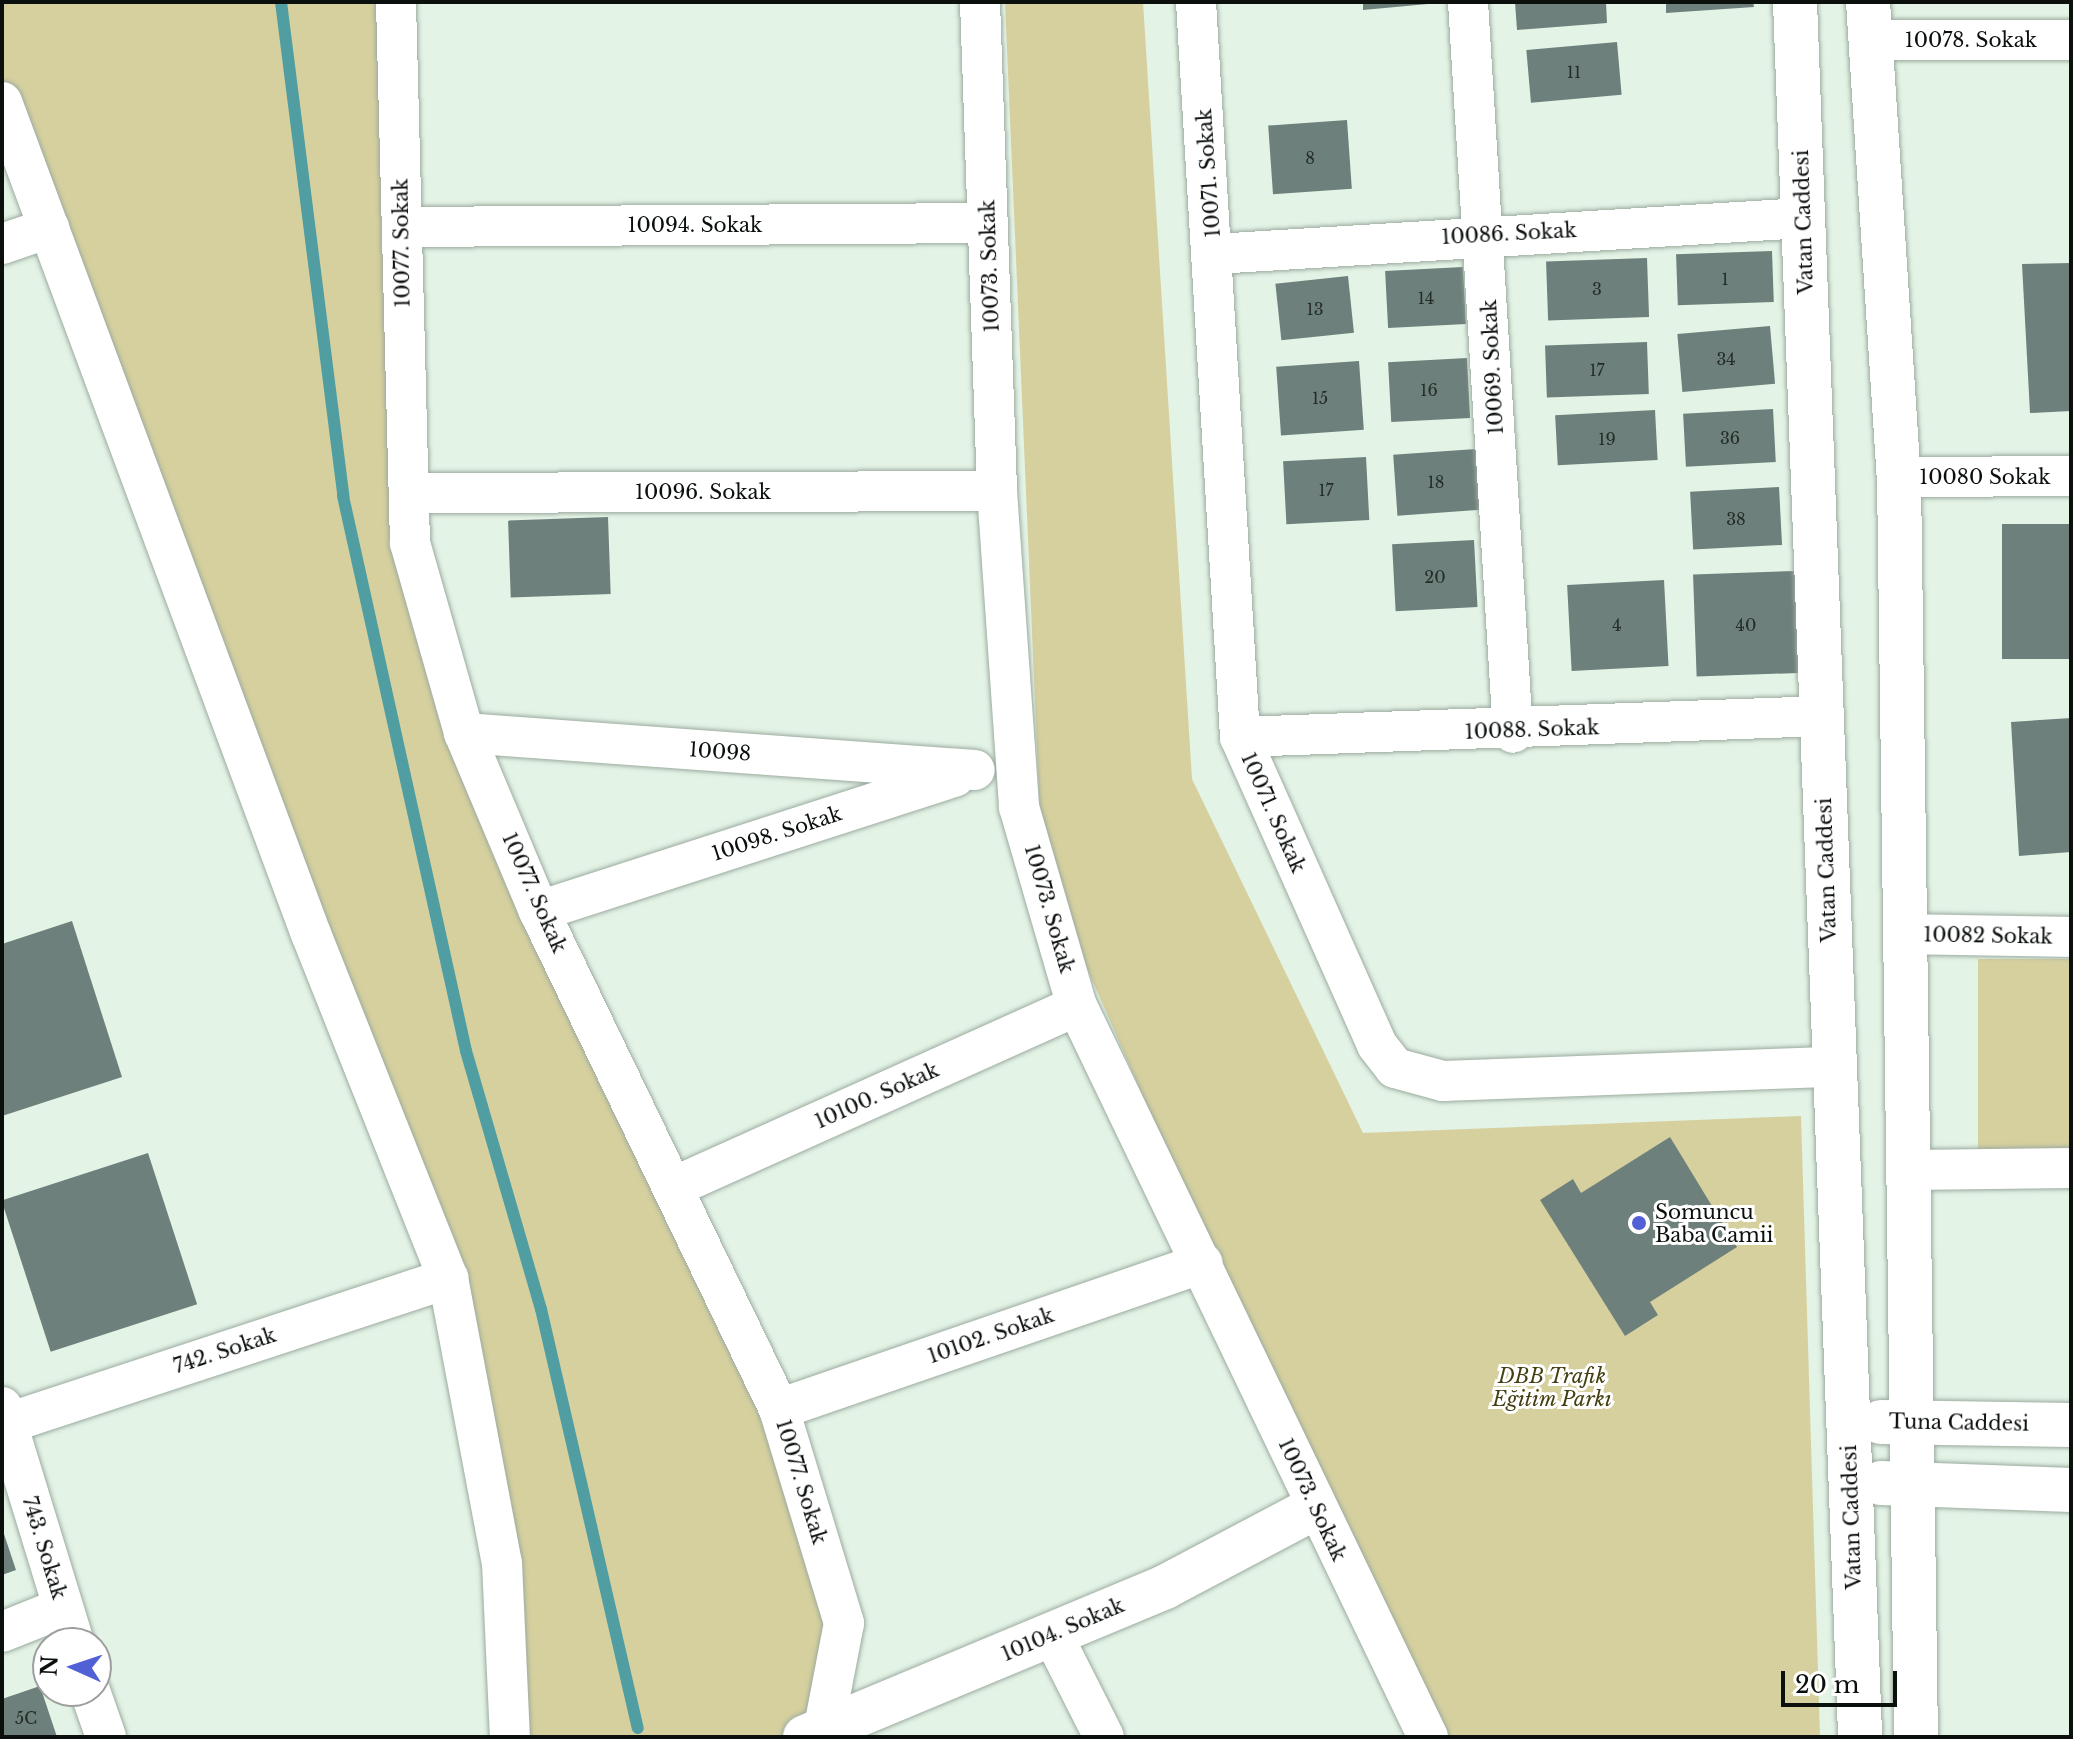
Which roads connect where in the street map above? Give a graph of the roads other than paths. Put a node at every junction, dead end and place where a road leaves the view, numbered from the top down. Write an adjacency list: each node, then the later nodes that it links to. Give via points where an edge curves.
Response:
1 (396, 2): 11 (street, 10077. Sokak)
2 (980, 2): 10 (street, 10073. Sokak)
3 (1196, 2): 15 (street, 10071. Sokak)
4 (1468, 2): 13 (street, 10069. Sokak)
5 (1795, 2): 9 (street, Vatan Caddesi)
6 (1870, 21): 7 (street, 10078. Sokak); 17 (street)
7 (2071, 40)
8 (2, 102): 12 (street)
9 (1804, 218): 13 (street, 10086. Sokak); 20 (street, Vatan Caddesi)
10 (988, 223): 11 (street, 10094. Sokak); 18 (street, 10073. Sokak)
11 (402, 227): 19 (street, 10077. Sokak)
12 (49, 228): 14 (street); 35 (street, via 311,934)
13 (1485, 235): 15 (street, 10086. Sokak); 22 (street, 10069. Sokak)
14 (2, 244)
15 (1215, 254): 23 (street, 10071. Sokak)
16 (2071, 476): 17 (street, 10080 Sokak)
17 (1899, 477): 27 (street)
18 (997, 491): 19 (street, 10096. Sokak); 24 (street, 10073. Sokak)
19 (409, 493): 21 (street, 10077. Sokak, via 410,543)
20 (1823, 716): 22 (street, 10088. Sokak); 30 (street, Vatan Caddesi)
21 (464, 733): 25 (street, 10098); 26 (street, 10077. Sokak)
22 (1513, 733): 23 (street, 10088. Sokak)
23 (1240, 737): 30 (street, 10071. Sokak, via 1377,1045 1395,1068 1443,1081)
24 (1017, 761): 25 (street, 10098. Sokak); 29 (street, 10073. Sokak, via 1019,807)
25 (975, 770): 26 (street, 10098. Sokak)
26 (539, 911): 33 (street, 10077. Sokak)
27 (1905, 934): 28 (street, 10082 Sokak); 32 (street)
28 (2071, 937)
29 (1077, 1006): 33 (street, 10100. Sokak); 34 (street, 10073. Sokak)
30 (1833, 1067): 39 (street, Vatan Caddesi)
31 (2071, 1168): 32 (street)
32 (1910, 1170): 38 (street)
33 (678, 1185): 36 (street, 10077. Sokak)
34 (1203, 1263): 36 (street, 10102. Sokak); 44 (street, 10073. Sokak)
35 (448, 1278): 37 (street, 742. Sokak); 51 (street, via 502,1563)
36 (779, 1409): 49 (street, 10077. Sokak, via 844,1623)
37 (4, 1418): 45 (street, 743. Sokak)
38 (1909, 1422): 39 (street, Tuna Caddesi); 40 (street, Tuna Caddesi); 42 (street)
39 (1848, 1423): 41 (street, Vatan Caddesi)
40 (2071, 1425)
41 (1851, 1480): 42 (street); 54 (street, Vatan Caddesi)
42 (1910, 1486): 43 (street); 55 (street)
43 (2071, 1490)
44 (1314, 1508): 47 (street, 10104. Sokak, via 1165,1587); 53 (street, 10073. Sokak)
45 (68, 1625): 46 (street)
46 (2, 1632)
47 (1052, 1634): 49 (street, 10104. Sokak); 52 (street)
48 (96, 1707): 50 (street)
49 (815, 1735)
50 (106, 1737)
51 (510, 1737)
52 (1104, 1737)
53 (1428, 1737)
54 (1860, 1737)
55 (1916, 1737)

